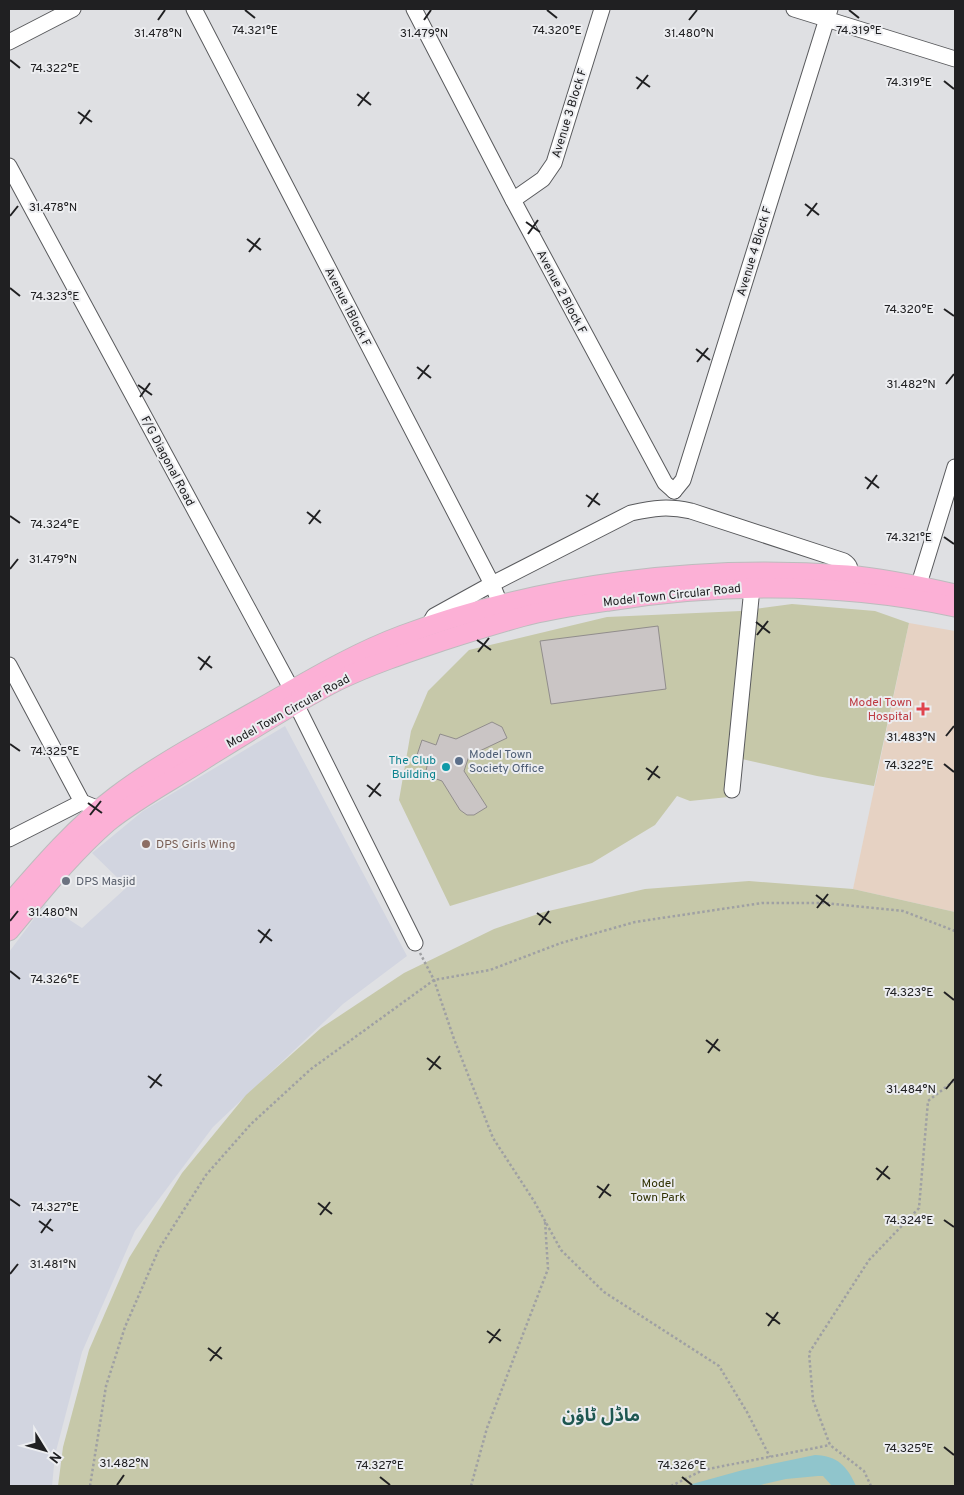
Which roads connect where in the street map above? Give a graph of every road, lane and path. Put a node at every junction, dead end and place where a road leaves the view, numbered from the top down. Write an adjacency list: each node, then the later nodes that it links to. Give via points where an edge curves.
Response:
1 (73, 9): 7 (street)
2 (194, 9): 15 (street, Avenue 1Block F)
3 (414, 9): 10 (street, Avenue 2 Block F)
4 (602, 9): 10 (street, Avenue 3 Block F, via 554,163 543,179)
5 (794, 9): 6 (street)
6 (828, 14): 8 (street); 12 (street, Avenue 4 Block F, via 683,480)
7 (9, 42)
8 (955, 59)
9 (9, 166): 23 (street, F/G Diagonal Road)
10 (513, 200): 12 (street, Avenue 2 Block F, via 666,483)
11 (955, 467): 17 (street)
12 (674, 491): 13 (street)
13 (673, 507): 14 (street, via 844,561 851,569); 15 (street, via 632,513)
14 (849, 575): 17 (main road, Model Town Circular Road); 19 (main road, Model Town Circular Road, via 719,574 641,578 570,589)
15 (492, 584): 19 (street, Avenue 1Block F); 21 (street, via 434,616)
16 (752, 588): 17 (main road, Model Town Circular Road); 21 (main road, Model Town Circular Road, via 631,598); 24 (street)
17 (917, 592): 18 (main road, Model Town Circular Road); 20 (main road, Model Town Circular Road)
18 (955, 594)
19 (500, 606): 21 (main road, Model Town Circular Road, via 461,616)
20 (955, 607)
21 (431, 635): 23 (main road, Model Town Circular Road, via 363,652)
22 (9, 665): 25 (street)
23 (294, 697): 25 (main road, Model Town Circular Road, via 144,777); 30 (street, F/G Diagonal Road)
24 (732, 790)
25 (95, 812): 26 (street); 27 (main road, Model Town Circular Road); 28 (main road, Model Town Circular Road, via 57,873)
26 (9, 839)
27 (9, 904)
28 (9, 931)
29 (955, 931): 31 (path, via 903,911 825,903 762,902 635,922 561,943 490,970)
30 (415, 943): 31 (path)
31 (434, 980): 33 (path, via 492,1138); 36 (path, via 311,1069 250,1124 206,1176 159,1249 125,1327 106,1386)
32 (955, 1080): 34 (path, via 928,1101 919,1208 869,1260 810,1354 813,1400)
33 (545, 1220): 35 (path, via 562,1250 604,1292 719,1366); 37 (path, via 548,1270 487,1428)
34 (830, 1445): 35 (path); 39 (path, via 864,1471)
35 (770, 1457): 38 (path, via 703,1470)
36 (90, 1486)
37 (471, 1486)
38 (671, 1486)
39 (871, 1486)

